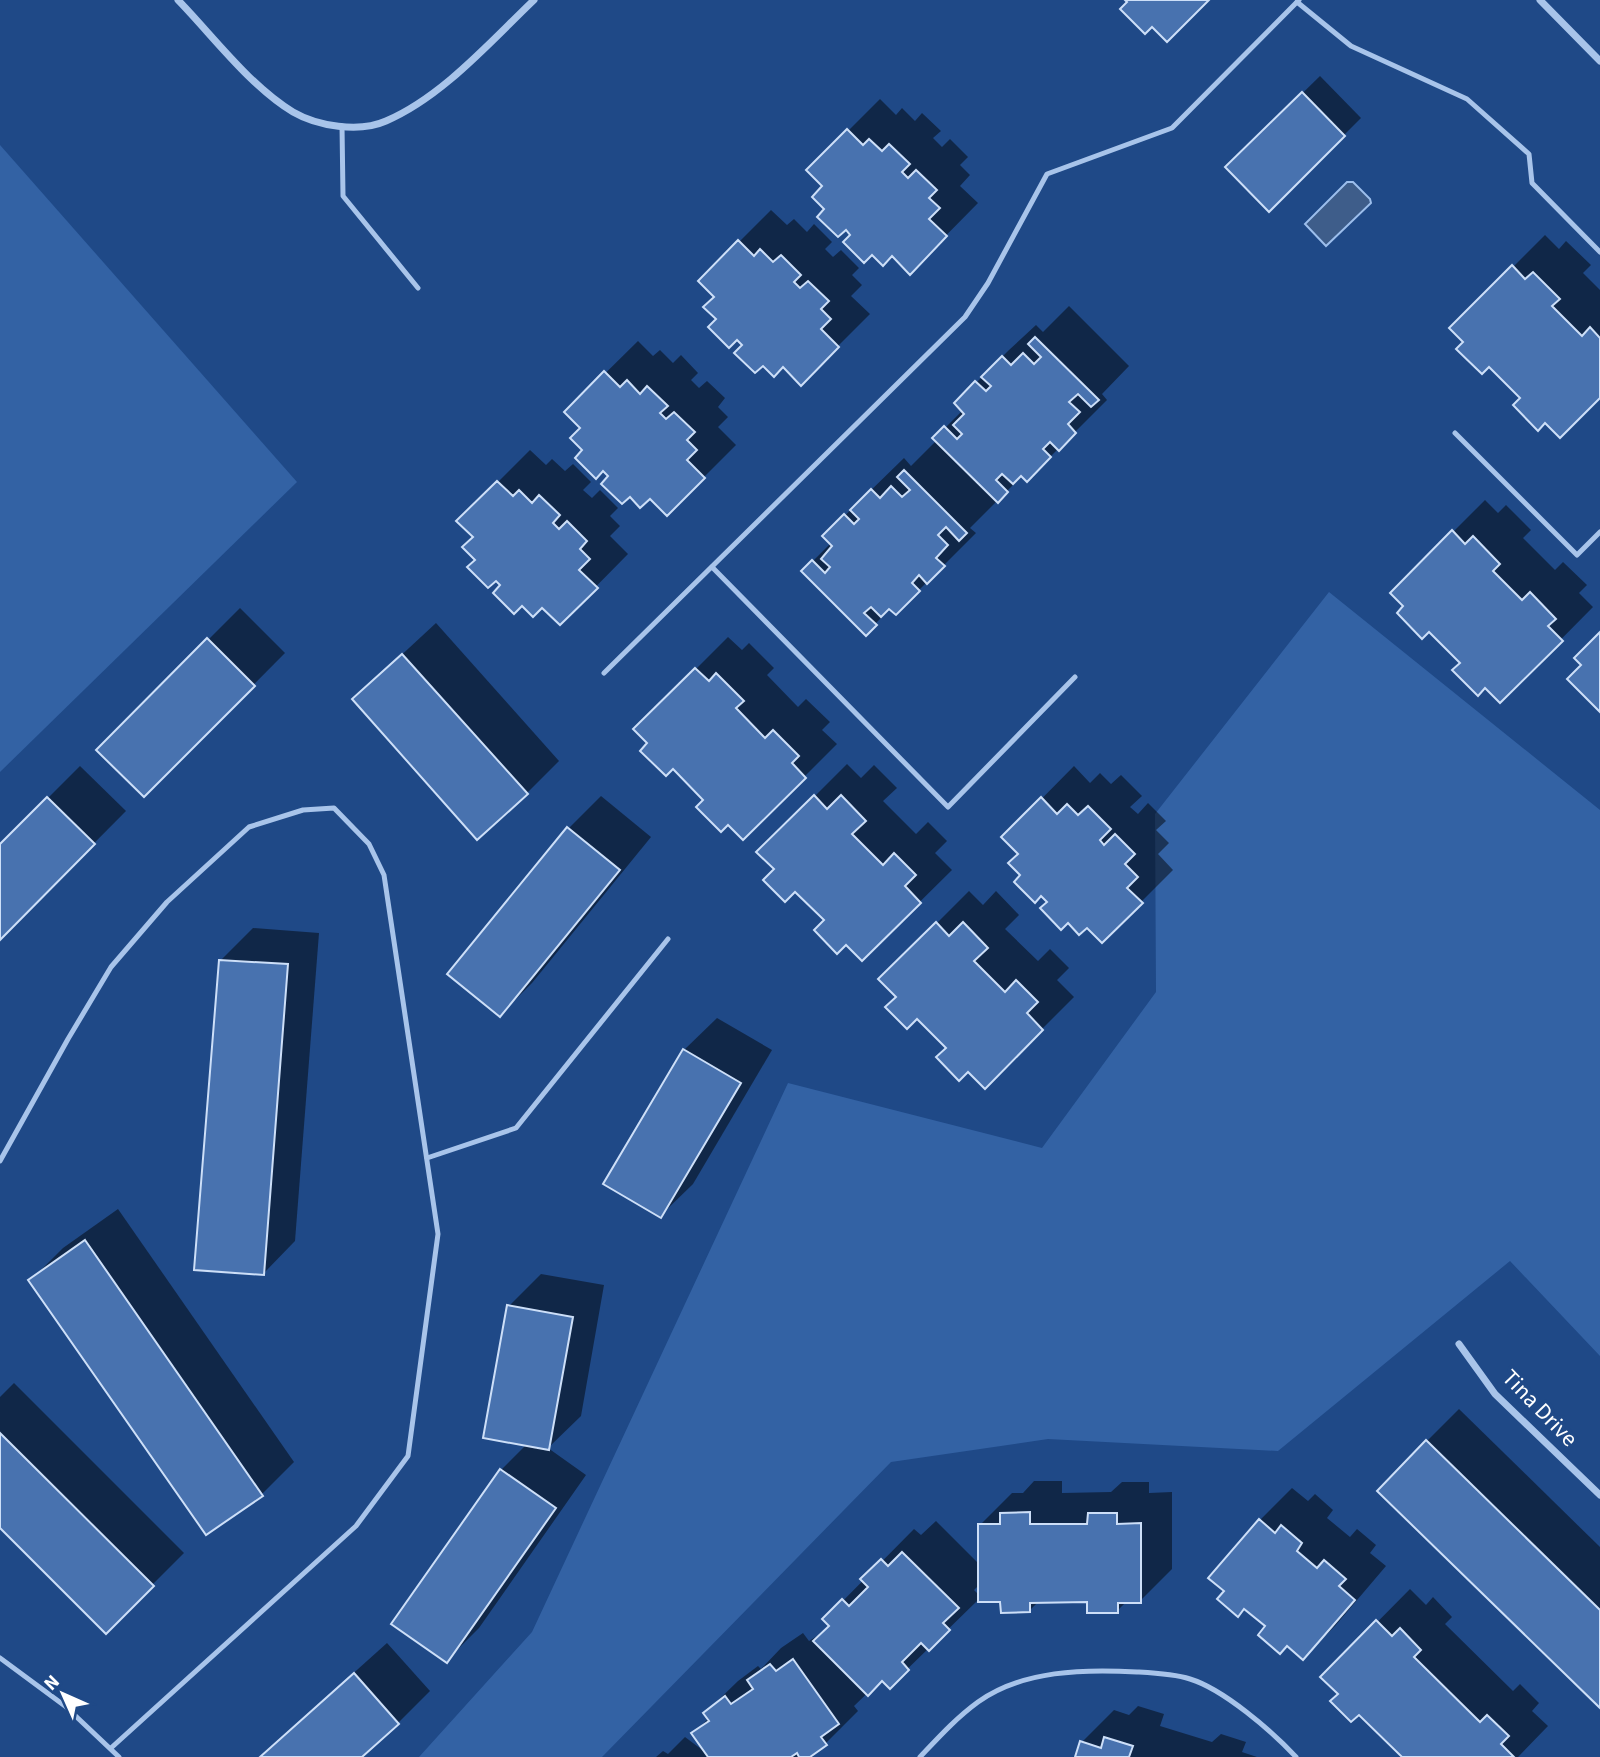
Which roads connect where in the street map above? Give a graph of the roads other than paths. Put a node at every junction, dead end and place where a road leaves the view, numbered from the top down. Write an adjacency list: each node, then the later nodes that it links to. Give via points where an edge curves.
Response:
1 (178, 0): 6 (street, via 257,83 293,112 322,124)
2 (534, 0): 6 (street, via 454,76 410,109 383,122)
3 (1540, 0): 5 (street)
4 (1298, 1): 7 (lane, via 1351,46 1467,99 1529,154 1532,183); 11 (lane, via 1172,128 1046,174 965,317)
5 (1600, 61)
6 (342, 125): 8 (lane, via 343,196)
7 (1600, 252)
8 (418, 288)
9 (1455, 433): 10 (lane, via 1577,555)
10 (1600, 533)
11 (712, 567): 12 (lane); 13 (lane, via 948,807)
12 (604, 673)
13 (1075, 677)
14 (668, 939): 15 (lane, via 516,1128)
15 (427, 1158): 16 (lane, via 384,875 369,844 334,808 303,810 249,827 167,902 111,967); 20 (lane, via 439,1234 408,1456 356,1526)
16 (0, 1161)
17 (1459, 1344): 18 (street, Tina Drive, via 1495,1394)
18 (1600, 1495)
19 (0, 1658): 20 (lane, via 65,1706)
20 (111, 1748): 21 (lane)
21 (119, 1757)
22 (920, 1757): 23 (lane, via 978,1702 1003,1688 1090,1670 1190,1679 1225,1696)
23 (1296, 1757)

